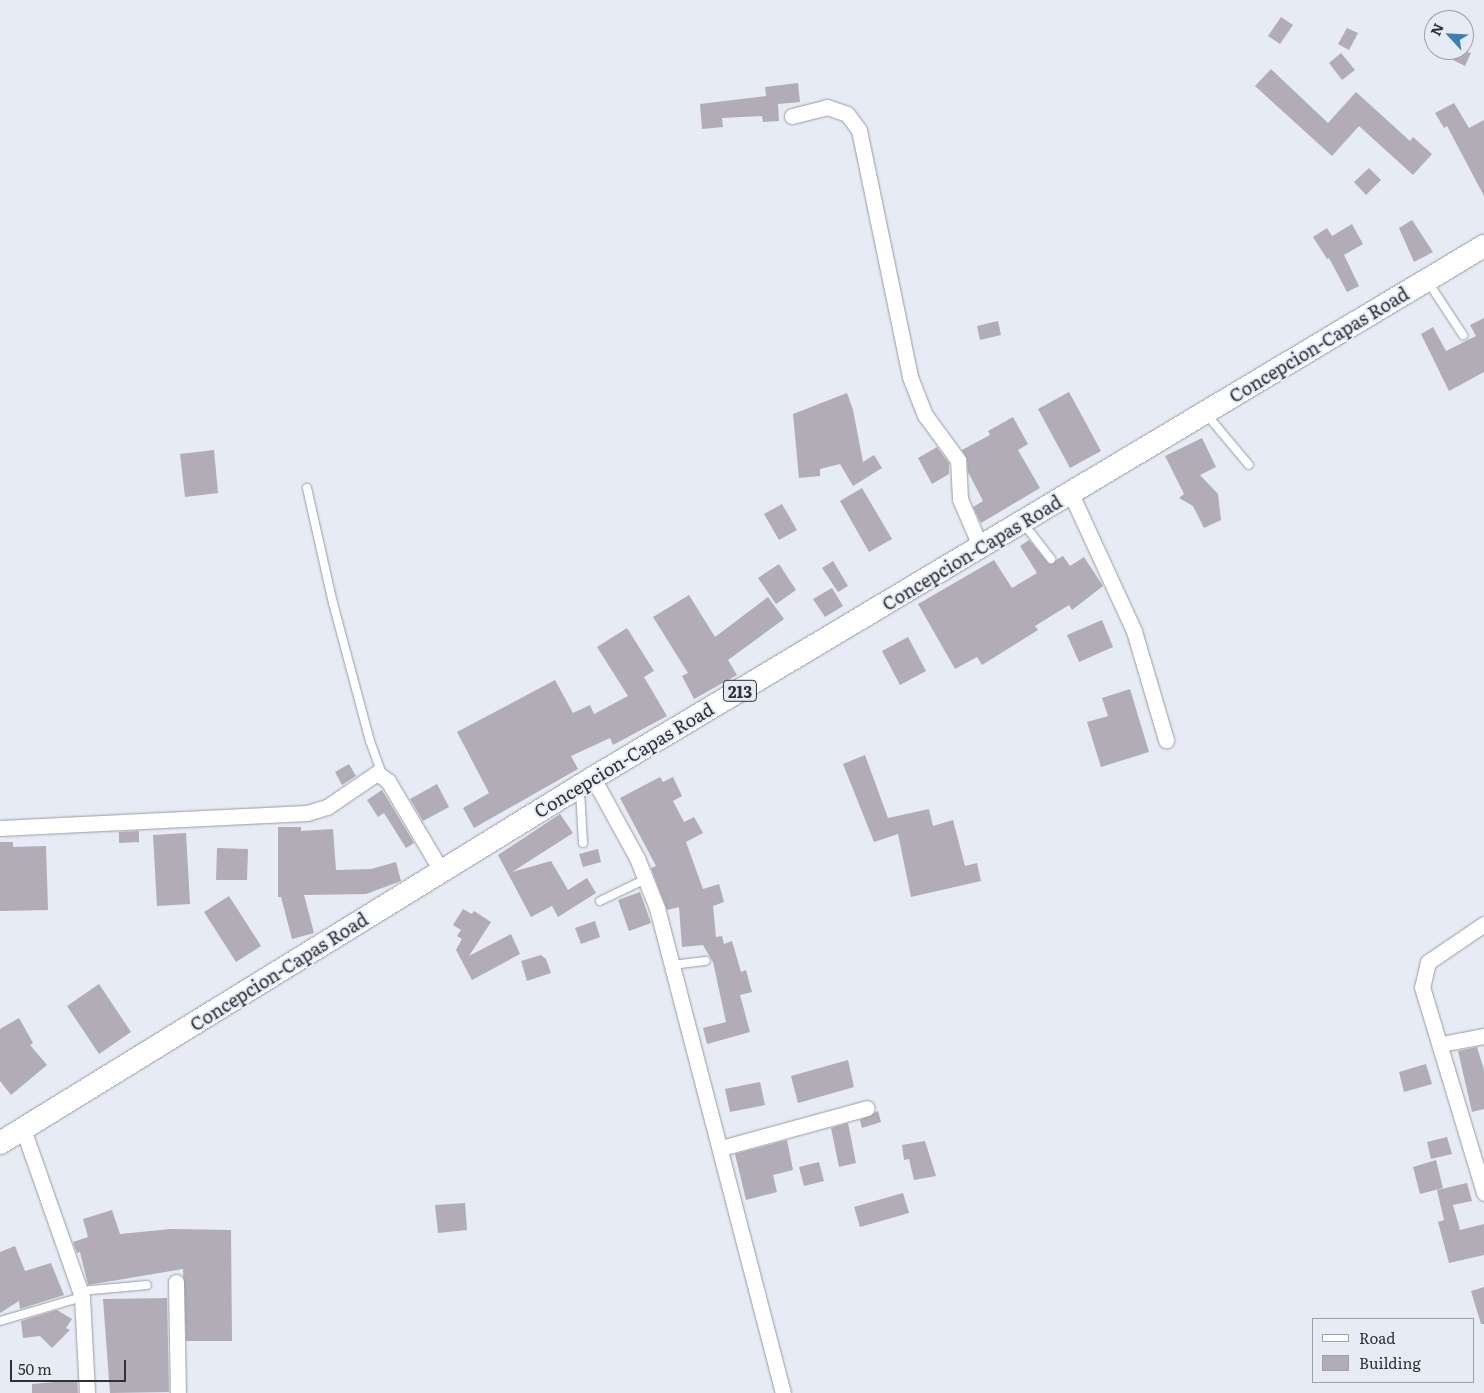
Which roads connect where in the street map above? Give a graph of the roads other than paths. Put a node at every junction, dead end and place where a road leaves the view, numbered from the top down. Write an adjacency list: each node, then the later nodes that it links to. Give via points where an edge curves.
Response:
1 (792, 116): 10 (street, via 827,106 847,114 859,130 910,377 924,415 958,460 960,499)
2 (1484, 246): 3 (main road, Concepcion-Capas Road / 213)
3 (1428, 280): 4 (lane); 5 (main road, Concepcion-Capas Road / 213)
4 (1463, 335)
5 (1205, 414): 6 (lane); 8 (main road, Concepcion-Capas Road / 213)
6 (1249, 465)
7 (306, 488): 13 (lane, via 333,603 370,741)
8 (1071, 494): 9 (main road, Concepcion-Capas Road / 213); 12 (street, via 1134,631)
9 (1023, 523): 10 (main road, Concepcion-Capas Road / 213); 11 (lane)
10 (981, 548): 14 (main road, Concepcion-Capas Road / 213)
11 (1052, 559)
12 (1166, 740)
13 (383, 776): 15 (street, via 370,775 327,807 307,813); 17 (street)
14 (586, 782): 16 (lane); 17 (main road, Concepcion-Capas Road / 213); 18 (street)
15 (0, 828)
16 (583, 843)
17 (442, 872): 26 (main road, Concepcion-Capas Road / 213)
18 (646, 880): 19 (lane); 22 (street)
19 (600, 901)
20 (1484, 924): 24 (street, via 1428,962 1422,974 1422,987)
21 (706, 961): 22 (lane)
22 (672, 965): 28 (street)
23 (1484, 1036): 24 (street)
24 (1441, 1044): 29 (street)
25 (867, 1108): 28 (street)
26 (23, 1129): 27 (main road, Concepcion-Capas Road / 213); 33 (street)
27 (0, 1143)
28 (721, 1148): 37 (street)
29 (1479, 1156): 30 (street)
30 (1484, 1193)
31 (176, 1282): 36 (street)
32 (147, 1285): 33 (lane)
33 (81, 1294): 34 (lane); 35 (street)
34 (0, 1321)
35 (87, 1393)
36 (178, 1393)
37 (784, 1393)

